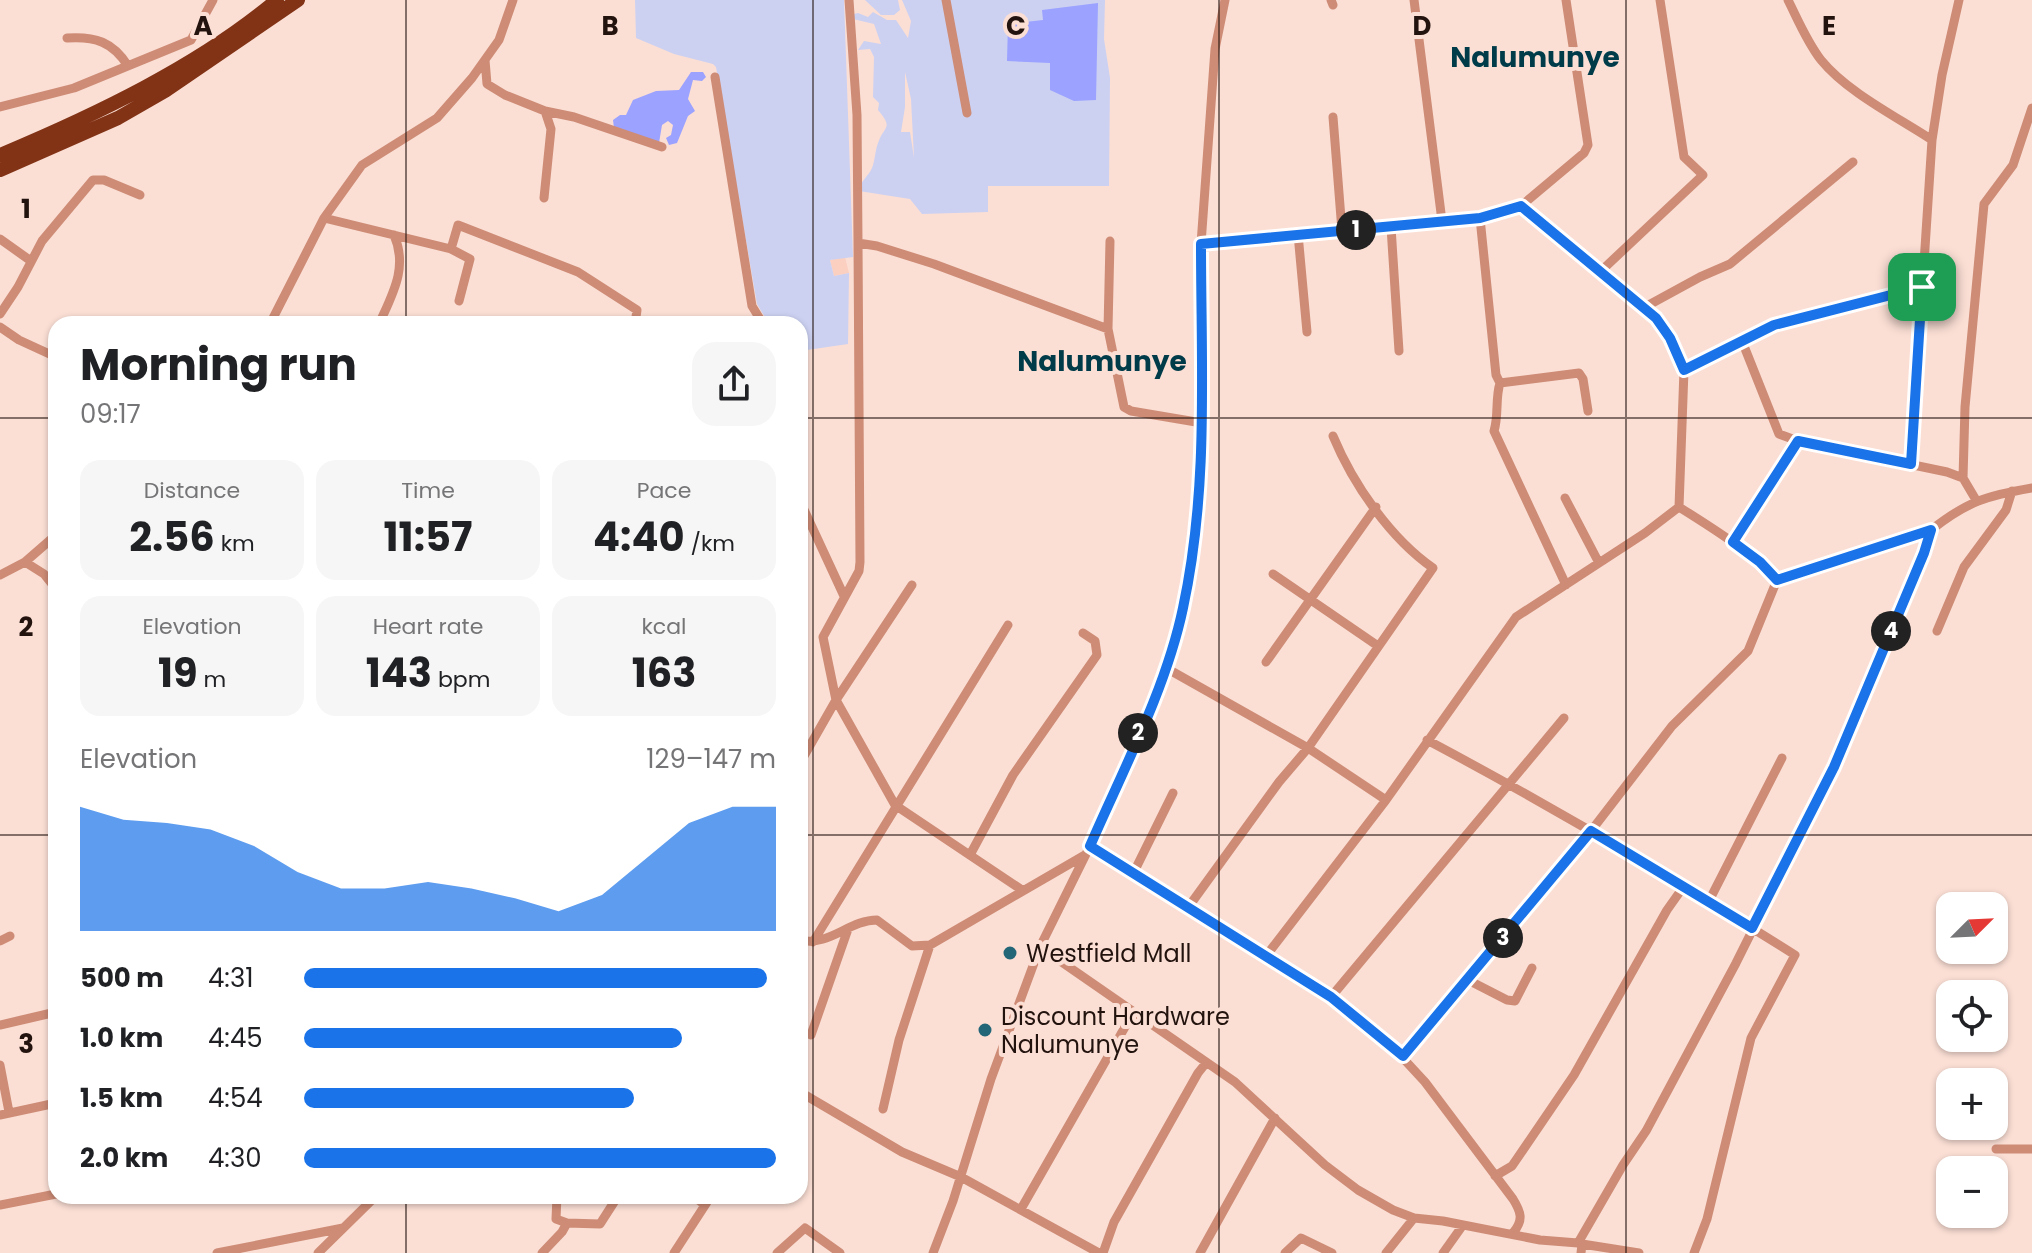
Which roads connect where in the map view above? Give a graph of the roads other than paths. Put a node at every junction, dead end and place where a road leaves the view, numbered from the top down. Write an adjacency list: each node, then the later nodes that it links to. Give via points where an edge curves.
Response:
1 (213, 0): 15 (street, via 191,40)
2 (277, 0): 24 (highway, via 125,98)
3 (298, 0): 26 (highway, via 153,98)
4 (513, 0): 14 (street, via 499,40)
5 (849, 0): 39 (street)
6 (946, 0): 20 (street)
7 (1225, 0): 40 (street, via 1215,49)
8 (1414, 0): 32 (street)
9 (1566, 0): 29 (street, via 1588,145)
10 (1660, 0): 43 (street, via 1684,157 1703,175)
11 (1788, 0): 22 (street, via 1823,63)
12 (1959, 0): 22 (street)
13 (67, 38): 15 (street, via 110,45)
14 (485, 60): 19 (street, via 487,84); 30 (street, via 437,118 362,165)
15 (128, 66): 17 (street, via 74,88)
16 (715, 77): 51 (street, via 752,306)
17 (0, 107)
18 (2032, 108): 65 (street, via 2013,165 1984,204)
19 (545, 111): 23 (street); 28 (street, via 551,129)
20 (967, 113)
21 (1333, 117): 34 (street)
22 (1932, 140): 44 (street)
23 (662, 147)
24 (0, 155)
25 (1853, 162): 46 (street, via 1730,264)
26 (0, 170)
27 (140, 195): 42 (street, via 93,180)
28 (544, 198)
29 (1521, 206): 31 (street); 43 (street)
30 (324, 218): 36 (street); 48 (street)
31 (1480, 218): 32 (street); 59 (street)
32 (1442, 221): 33 (street)
33 (1391, 227): 34 (street); 56 (street)
34 (1342, 231): 35 (street)
35 (1298, 234): 40 (street); 54 (street)
36 (394, 235): 41 (street); 49 (street, via 401,269)
37 (0, 239): 42 (street)
38 (1110, 241): 53 (street)
39 (858, 243): 53 (street, via 934,264); 84 (street, via 860,562)
40 (1201, 244): 61 (street)
41 (451, 249): 45 (street, via 470,259); 50 (street, via 458,225 578,272 637,310)
42 (31, 261): 47 (street)
43 (1601, 271): 46 (street)
44 (1922, 287): 55 (street, via 1813,313); 64 (street)
45 (459, 301)
46 (1645, 307): 58 (street, via 1670,338)
47 (0, 314)
48 (274, 316)
49 (382, 316)
50 (636, 316)
51 (758, 316)
52 (0, 327): 57 (street)
53 (1108, 329): 61 (street, via 1124,407)
54 (1307, 332)
55 (1742, 341): 58 (street); 63 (street, via 1776,430)
56 (1399, 351)
57 (48, 353)
58 (1684, 370): 71 (street)
59 (1500, 383): 60 (street, via 1579,373); 83 (street, via 1494,431)
60 (1588, 411)
61 (1202, 423): 91 (street, via 1191,562)
62 (1333, 436): 70 (street, via 1345,464)
63 (1798, 441): 64 (street); 75 (street)
64 (1911, 464): 65 (street)
65 (1963, 478): 69 (street)
66 (2032, 488): 67 (street)
67 (2012, 491): 69 (street); 87 (street, via 2006,510 1964,567)
68 (1565, 498): 77 (street)
69 (1976, 500): 73 (street)
70 (1376, 507): 85 (street); 89 (street, via 1406,547 1433,568)
71 (1679, 507): 75 (street); 77 (street)
72 (808, 518): 84 (street)
73 (1931, 530): 81 (street); 110 (street, via 1834,767)
74 (48, 542): 76 (street)
75 (1733, 542): 81 (street)
76 (25, 562): 79 (street); 80 (street)
77 (1599, 563): 83 (street)
78 (1273, 574): 85 (street)
79 (0, 575)
80 (48, 579)
81 (1777, 580): 102 (street, via 1748,651 1672,726)
82 (912, 585): 92 (street)
83 (1566, 585): 94 (street, via 1516,617)
84 (844, 596): 92 (street, via 823,642)
85 (1310, 598): 89 (street); 90 (street)
86 (1008, 625): 101 (street)
87 (1937, 631)
88 (1083, 633): 104 (street, via 1095,641 1097,655 1013,775)
89 (1378, 646): 95 (street)
90 (1266, 662)
91 (1166, 668): 95 (street); 103 (street)
92 (836, 700): 96 (street); 101 (street)
93 (1564, 718): 98 (street)
94 (1427, 740): 98 (street); 100 (street)
95 (1308, 748): 100 (street); 109 (street)
96 (808, 749)
97 (1782, 758): 108 (street)
98 (1508, 783): 102 (street); 121 (street)
99 (1173, 793): 105 (street)
100 (1386, 800): 118 (street)
101 (895, 805): 104 (street); 115 (street)
102 (1591, 831): 106 (street); 120 (street)
103 (1088, 850): 105 (street); 107 (street); 117 (street)
104 (970, 855): 107 (street)
105 (1133, 874): 109 (street)
106 (1684, 886): 108 (street); 136 (street, via 1574,1075 1512,1166)
107 (1022, 890): 116 (street)
108 (1709, 901): 110 (street)
109 (1187, 909): 118 (street)
110 (1752, 928): 149 (street, via 1646,1131 1578,1243); 165 (street, via 1795,955 1751,1038)
111 (848, 929): 115 (street); 116 (street, via 877,920 912,946); 125 (street)
112 (10, 936): 113 (street)
113 (0, 941)
114 (808, 941): 115 (street)
115 (813, 942)
116 (930, 945): 131 (street)
117 (1040, 947): 122 (street); 137 (street)
118 (1266, 956): 121 (street)
119 (1532, 968): 120 (street, via 1515,1001)
120 (1468, 980): 126 (street)
121 (1331, 997): 126 (street)
122 (1133, 1013): 127 (street); 144 (street)
123 (48, 1014): 124 (street)
124 (0, 1025)
125 (811, 1035)
126 (1403, 1056): 136 (street)
127 (1206, 1063): 133 (street); 157 (street)
128 (0, 1065): 132 (street)
129 (808, 1097): 137 (street, via 902,1152)
130 (48, 1105): 132 (street)
131 (883, 1109)
132 (5, 1113)
133 (1275, 1118): 145 (street, via 1351,1185); 158 (street)
134 (1996, 1149): 135 (street)
135 (2032, 1149)
136 (1495, 1176): 149 (street, via 1521,1212)
137 (961, 1177): 144 (street); 156 (street)
138 (48, 1196): 143 (street)
139 (368, 1204): 148 (street)
140 (557, 1204): 146 (street, via 556,1219)
141 (613, 1204): 146 (street, via 600,1224)
142 (706, 1204): 153 (street)
143 (0, 1205)
144 (1021, 1209): 157 (street)
145 (1414, 1218): 147 (street); 161 (street)
146 (567, 1223): 152 (street)
147 (1463, 1225): 149 (street); 162 (street)
148 (343, 1228): 150 (street); 151 (street)
149 (1513, 1233)
150 (217, 1253)
151 (318, 1253)
152 (542, 1253)
153 (674, 1253)
154 (777, 1253): 155 (street, via 805,1228)
155 (839, 1253)
156 (933, 1253)
157 (1101, 1253)
158 (1200, 1253)
159 (1285, 1253): 160 (street, via 1301,1238)
160 (1332, 1253)
161 (1386, 1253)
162 (1443, 1253)
163 (1581, 1253): 164 (street, via 1582,1244)
164 (1639, 1253)
165 (1694, 1253)

